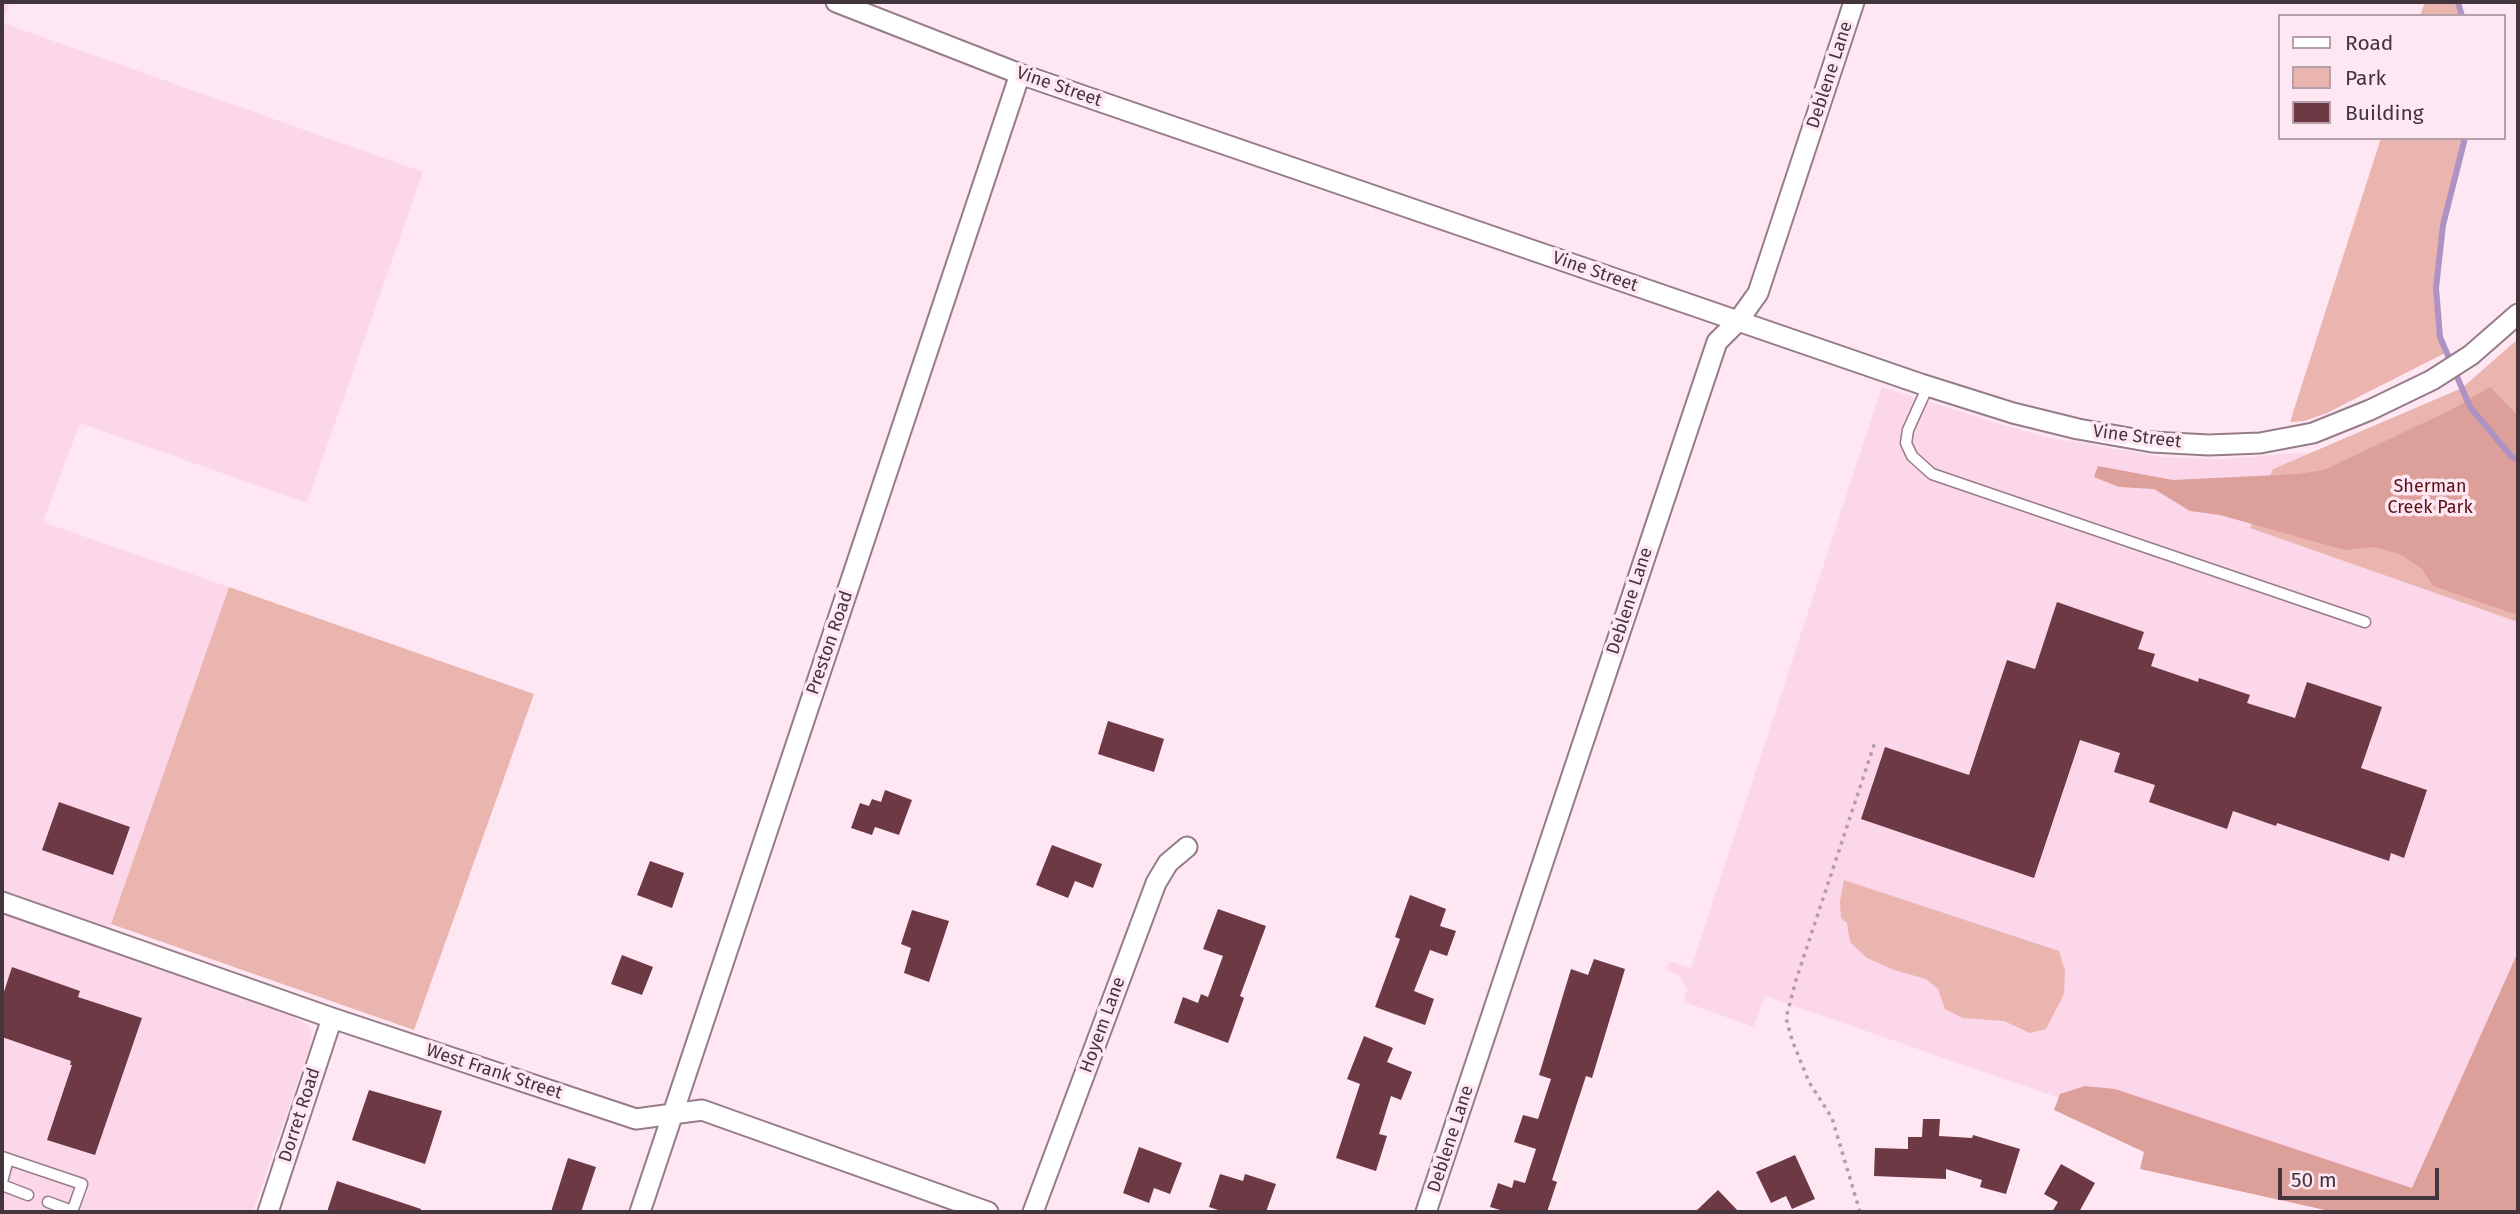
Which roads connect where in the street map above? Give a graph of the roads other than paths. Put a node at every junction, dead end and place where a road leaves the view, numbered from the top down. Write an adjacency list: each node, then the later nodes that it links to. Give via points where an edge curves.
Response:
1 (836, 2): 3 (street, Vine Street)
2 (1854, 2): 5 (street, Deblene Lane, via 1758,293)
3 (1020, 74): 5 (street, Vine Street); 11 (street, Preston Road)
4 (2518, 314): 6 (street, Vine Street, via 2440,375 2313,433 2260,443 2164,442 2078,429)
5 (1738, 321): 6 (street, Vine Street); 21 (street, Deblene Lane, via 1717,342)
6 (1928, 386): 7 (lane, via 1906,443 1912,456 1932,474)
7 (2365, 622)
8 (1187, 847): 20 (street, Hoyem Lane, via 1168,863 1156,883)
9 (2, 902): 10 (street, West Frank Street)
10 (332, 1018): 11 (street, West Frank Street, via 636,1119); 17 (street, Dorret Road)
11 (672, 1115): 18 (street, Preston Road); 19 (street, West Frank Street, via 702,1110)
12 (5, 1158): 13 (lane); 16 (lane, via 82,1184)
13 (2, 1184): 14 (lane)
14 (29, 1195)
15 (48, 1202): 16 (lane)
16 (72, 1212)
17 (268, 1212)
18 (640, 1212)
19 (988, 1212)
20 (1033, 1212)
21 (1426, 1212)

